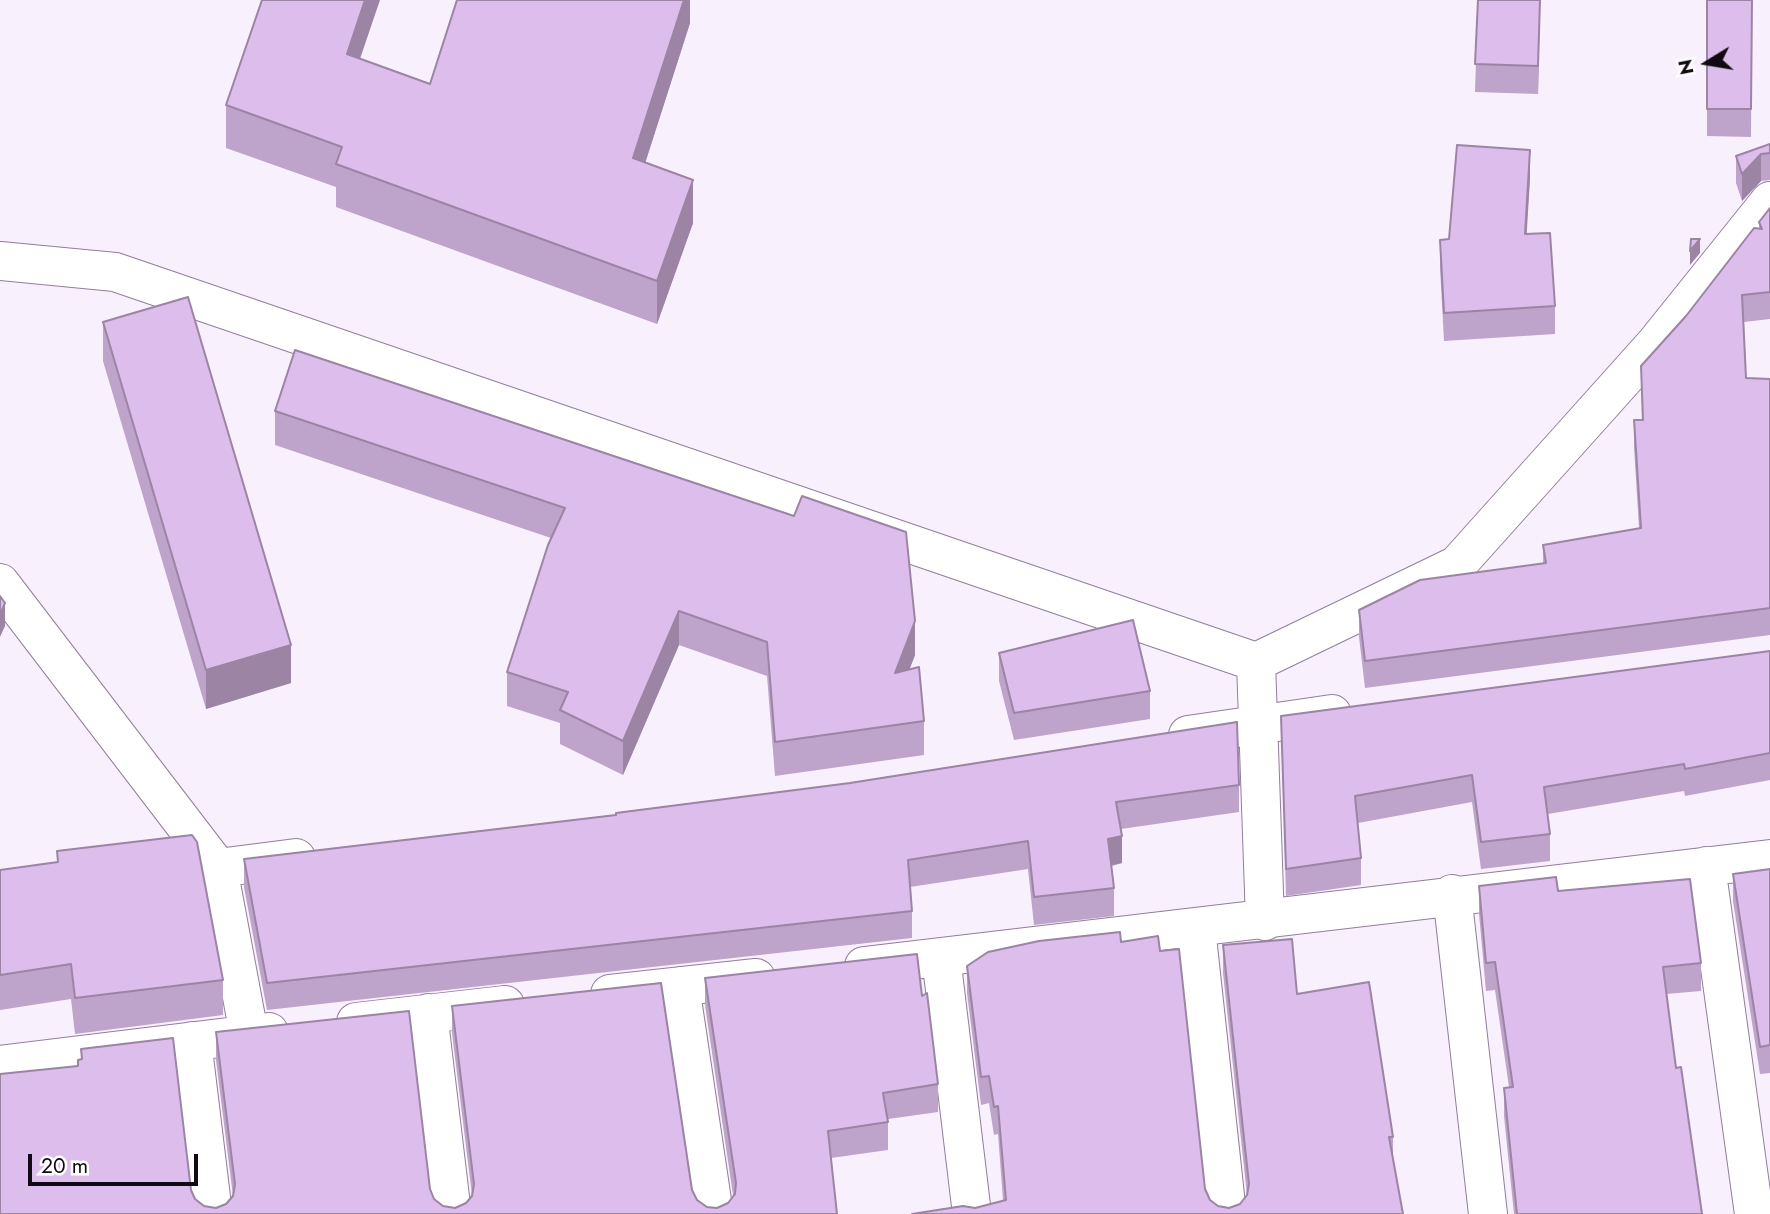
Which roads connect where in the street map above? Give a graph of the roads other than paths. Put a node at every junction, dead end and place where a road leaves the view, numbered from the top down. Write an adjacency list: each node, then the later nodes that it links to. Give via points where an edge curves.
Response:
1 (1770, 201): 4 (street, via 1656,343 1457,565)
2 (0, 261): 4 (street, via 115,272)
3 (0, 583): 11 (street)
4 (1256, 662): 6 (street)
5 (1369, 709): 6 (street)
6 (1258, 724): 7 (street); 13 (street)
7 (1148, 741)
8 (327, 854): 11 (street)
9 (1770, 859): 10 (street)
10 (1706, 866): 12 (street); 31 (street)
11 (218, 868): 22 (street)
12 (1452, 894): 13 (street); 30 (street)
13 (1265, 920): 14 (street)
14 (1196, 928): 15 (street); 29 (street)
15 (941, 957): 16 (street); 28 (street)
16 (831, 969)
17 (790, 974): 18 (street)
18 (680, 986): 19 (street); 27 (street)
19 (574, 998)
20 (534, 1002): 21 (street)
21 (428, 1013): 22 (street); 26 (street)
22 (249, 1034): 23 (street)
23 (192, 1041): 24 (street); 25 (street)
24 (0, 1065)
25 (213, 1214)
26 (452, 1214)
27 (714, 1214)
28 (972, 1214)
29 (1227, 1214)
30 (1488, 1214)
31 (1754, 1214)

